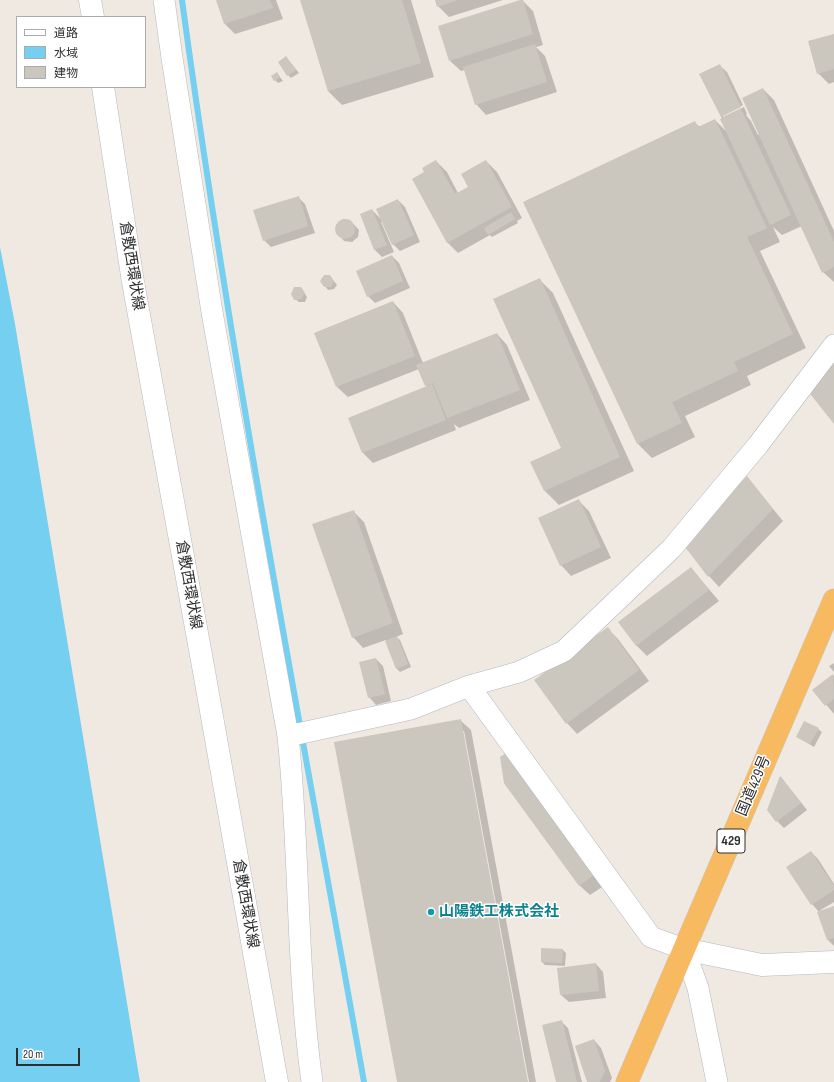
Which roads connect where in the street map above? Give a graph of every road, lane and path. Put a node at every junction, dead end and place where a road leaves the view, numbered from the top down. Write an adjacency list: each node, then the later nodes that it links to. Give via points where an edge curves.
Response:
1 (90, 0): 3 (main road)
2 (164, 0): 8 (street, via 211,304)
3 (93, 16)
4 (104, 88): 11 (main road, 倉敷西環状線, via 133,282)
5 (834, 345): 7 (street, via 758,445 672,548 564,651 519,672)
6 (834, 600): 9 (highway, 国道429号 / 429)
7 (469, 686): 8 (street, via 411,709); 9 (street, via 651,937)
8 (298, 734): 12 (street, via 295,799 298,922)
9 (684, 950): 10 (main road, via 762,965); 13 (highway, 国道429号 / 429); 14 (street, via 698,988)
10 (834, 962)
11 (277, 1082)
12 (312, 1082)
13 (627, 1082)
14 (718, 1082)

